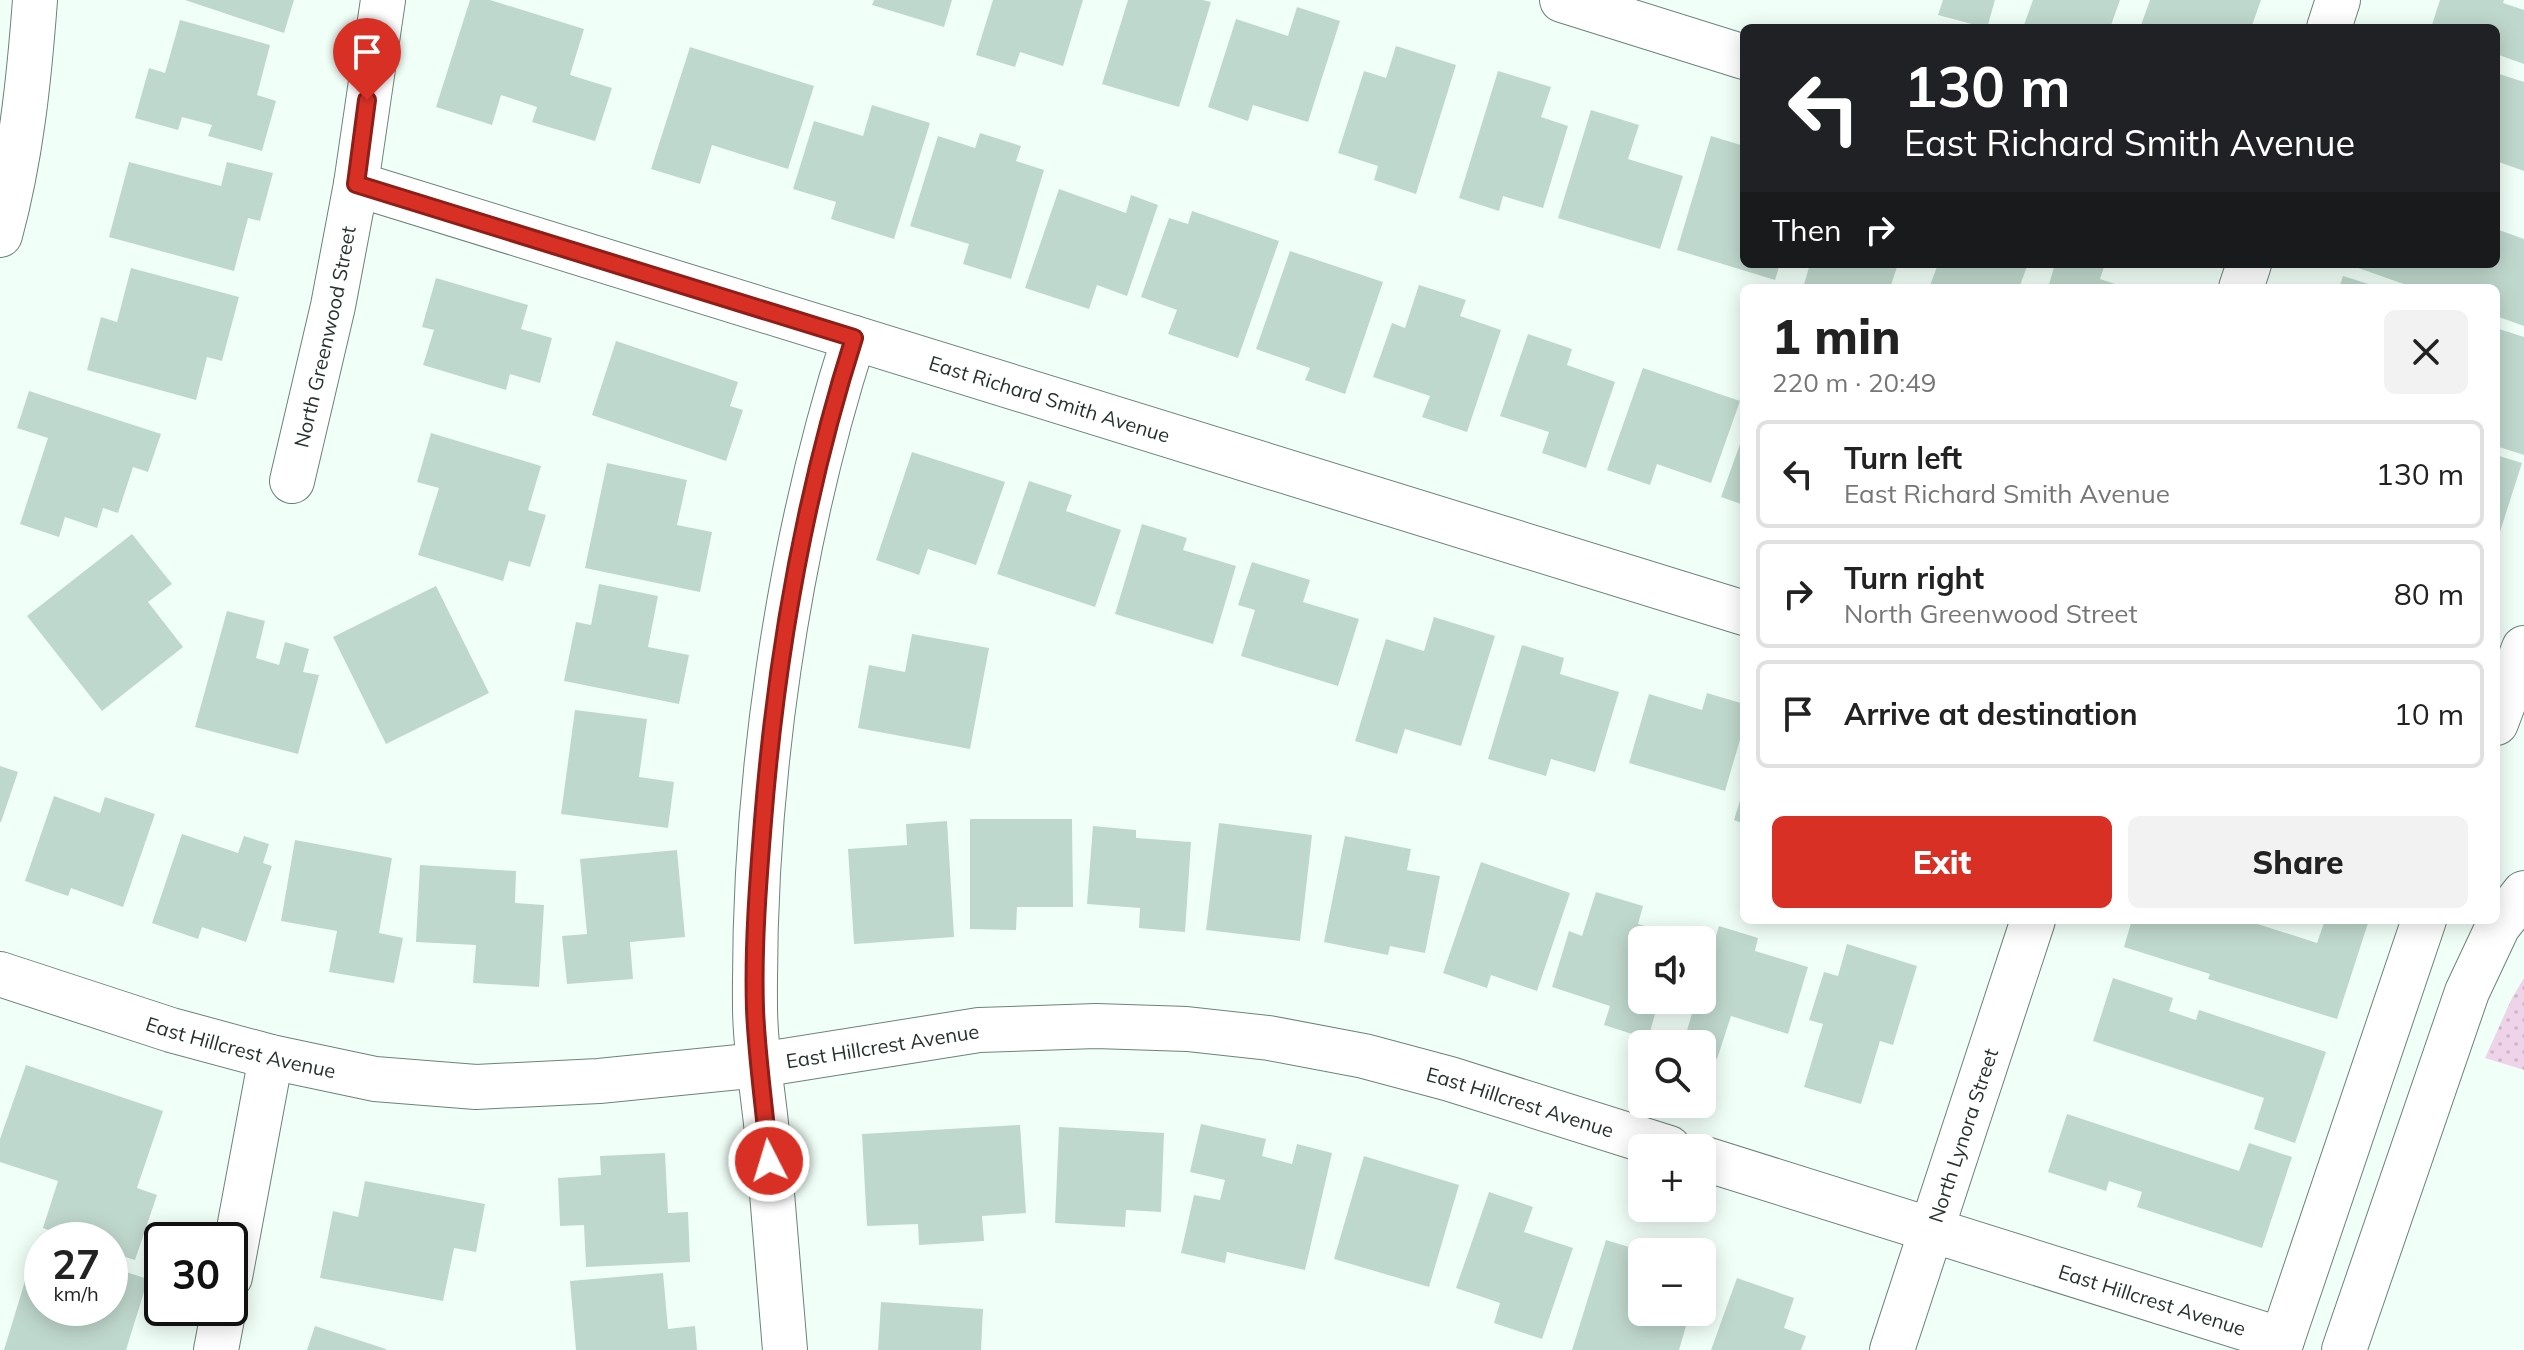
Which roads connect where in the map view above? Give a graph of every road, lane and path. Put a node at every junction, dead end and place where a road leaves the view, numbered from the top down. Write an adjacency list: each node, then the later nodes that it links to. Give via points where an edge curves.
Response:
1 (35, 0): 8 (main road, via 28,95)
2 (383, 0): 7 (main road, North Greenwood Street)
3 (1562, 0): 6 (main road)
4 (2338, 0): 5 (main road)
5 (2330, 24)
6 (1740, 56)
7 (356, 184): 9 (main road, East Richard Smith Avenue); 10 (main road, North Greenwood Street)
8 (0, 235)
9 (854, 338): 11 (main road, East Richard Smith Avenue); 21 (main road, via 796,562 777,681 757,898)
10 (292, 481)
11 (1740, 612)
12 (2524, 648): 13 (main road)
13 (2500, 712)
14 (2524, 893): 15 (main road)
15 (2500, 923)
16 (2032, 924): 25 (main road, North Lynora Street)
17 (2423, 924): 25 (main road, East Hillcrest Avenue, via 2282,1340)
18 (2500, 924): 30 (main road, via 2467,992)
19 (0, 974): 20 (main road, East Hillcrest Avenue)
20 (271, 1057): 21 (main road, East Hillcrest Avenue, via 375,1079 476,1087); 24 (main road)
21 (759, 1065): 22 (main road, East Hillcrest Avenue, via 979,1030 1187,1029 1364,1056); 28 (main road)
22 (1628, 1135)
23 (1716, 1162): 25 (main road, East Hillcrest Avenue)
24 (240, 1222)
25 (1932, 1231): 29 (main road, North Lynora Street)
26 (221, 1326): 27 (main road)
27 (216, 1350)
28 (785, 1350)
29 (1892, 1350)
30 (2344, 1350)

